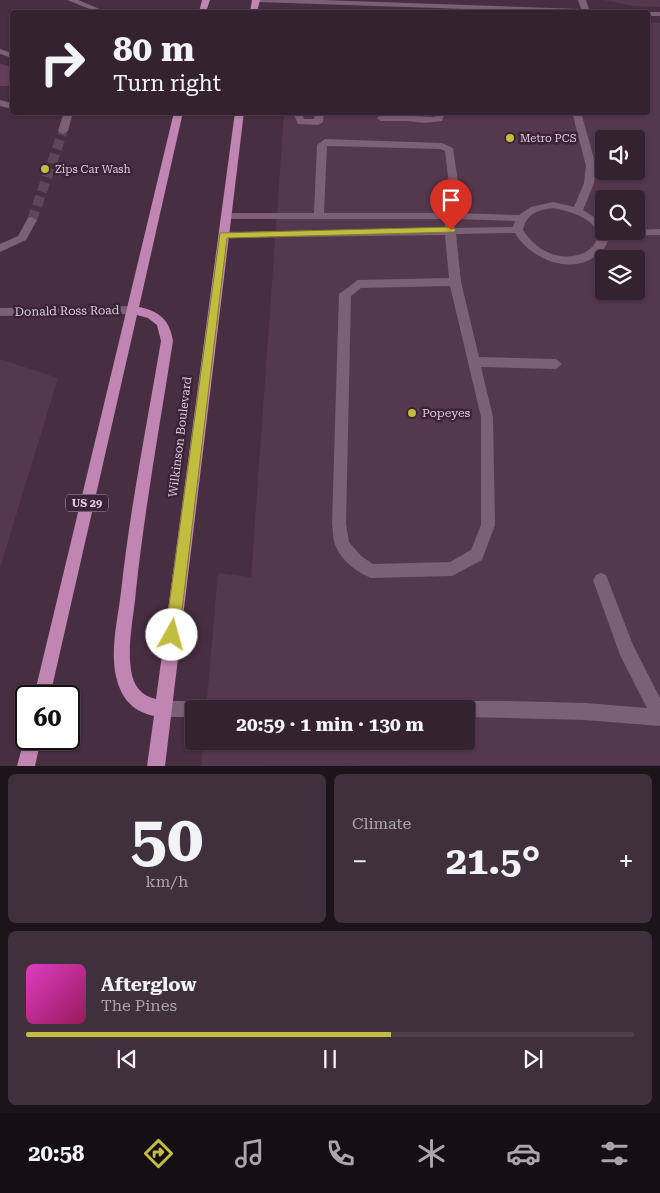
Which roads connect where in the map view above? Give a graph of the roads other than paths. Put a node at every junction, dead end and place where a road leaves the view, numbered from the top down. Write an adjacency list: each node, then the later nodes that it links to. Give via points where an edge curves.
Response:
1 (71, 0): 3 (street)
2 (256, 0): 4 (street)
3 (98, 10)
4 (517, 10)
5 (67, 115): 14 (street)
6 (178, 115): 30 (main road, US 29)
7 (240, 115): 16 (main road, Wilkinson Boulevard)
8 (297, 115): 9 (street, via 306,124 318,122)
9 (319, 115)
10 (408, 115): 11 (street, via 433,120 439,119); 13 (street)
11 (440, 115)
12 (577, 115): 15 (street, via 590,166 589,183)
13 (381, 118)
14 (64, 131)
15 (578, 210): 19 (street, via 541,206); 21 (street)
16 (226, 216): 17 (street); 26 (main road, Wilkinson Boulevard)
17 (319, 216): 18 (street); 18 (street, via 322,145 330,141 446,147 450,150 456,202)
18 (449, 216): 19 (street); 22 (street)
19 (521, 218): 23 (street)
20 (32, 220): 28 (street, via 22,238)
21 (595, 222)
22 (451, 230): 23 (street); 26 (street); 29 (street)
23 (518, 230): 27 (street, via 528,246 550,257 563,259 589,255 598,249)
24 (645, 232): 25 (street)
25 (660, 232)
26 (223, 235): 38 (main road, Wilkinson Boulevard)
27 (602, 240)
28 (0, 248)
29 (455, 282): 32 (street); 32 (street, via 358,284 344,294 339,524 342,544 356,561 371,571 452,569 477,555 488,525 487,417)
30 (133, 310): 31 (street, Donald Ross Road); 35 (main road, US 29); 38 (main road, via 158,318 164,325 167,342 132,550 123,671 136,700)
31 (0, 312)
32 (474, 362): 33 (street)
33 (556, 364)
34 (601, 580): 39 (street, via 626,649)
35 (45, 685)
36 (185, 709): 38 (street)
37 (475, 709): 39 (street, via 603,711)
38 (163, 710): 42 (main road, Wilkinson Boulevard)
39 (660, 717)
40 (30, 750): 41 (main road)
41 (26, 766)
42 (156, 766)

